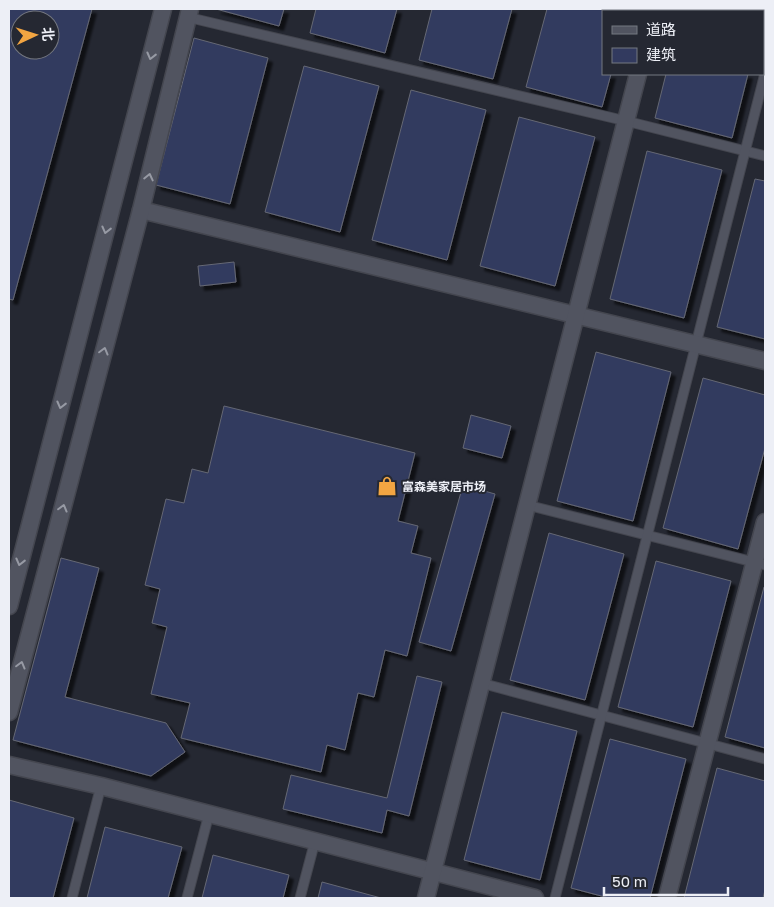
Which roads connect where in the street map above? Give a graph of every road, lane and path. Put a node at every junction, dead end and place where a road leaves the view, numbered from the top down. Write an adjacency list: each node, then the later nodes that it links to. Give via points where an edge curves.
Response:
1 (163, 9): 16 (street, one-way to 16)
2 (188, 13): 5 (lane); 8 (street, one-way to 2)
3 (765, 74): 6 (lane)
4 (638, 75): 5 (street)
5 (626, 121): 6 (lane); 9 (street)
6 (746, 151): 7 (lane); 10 (lane)
7 (765, 156)
8 (142, 210): 9 (street); 18 (street, one-way to 8)
9 (576, 314): 10 (street); 12 (street)
10 (696, 343): 11 (street); 14 (lane)
11 (765, 360)
12 (527, 505): 14 (lane); 17 (street)
13 (765, 522): 15 (street)
14 (647, 535): 15 (lane); 19 (lane)
15 (760, 564): 20 (street)
16 (9, 606)
17 (481, 683): 19 (lane); 26 (street)
18 (9, 712)
19 (601, 716): 20 (lane); 32 (lane)
20 (708, 744): 21 (lane); 33 (street)
21 (765, 759)
22 (9, 765): 23 (street)
23 (101, 786): 24 (street); 27 (lane)
24 (209, 814): 25 (street); 28 (lane)
25 (315, 841): 26 (street); 29 (lane)
26 (433, 872): 30 (street); 31 (street)
27 (72, 898)
28 (187, 898)
29 (300, 898)
30 (426, 898)
31 (534, 898)
32 (555, 898)
33 (668, 898)

